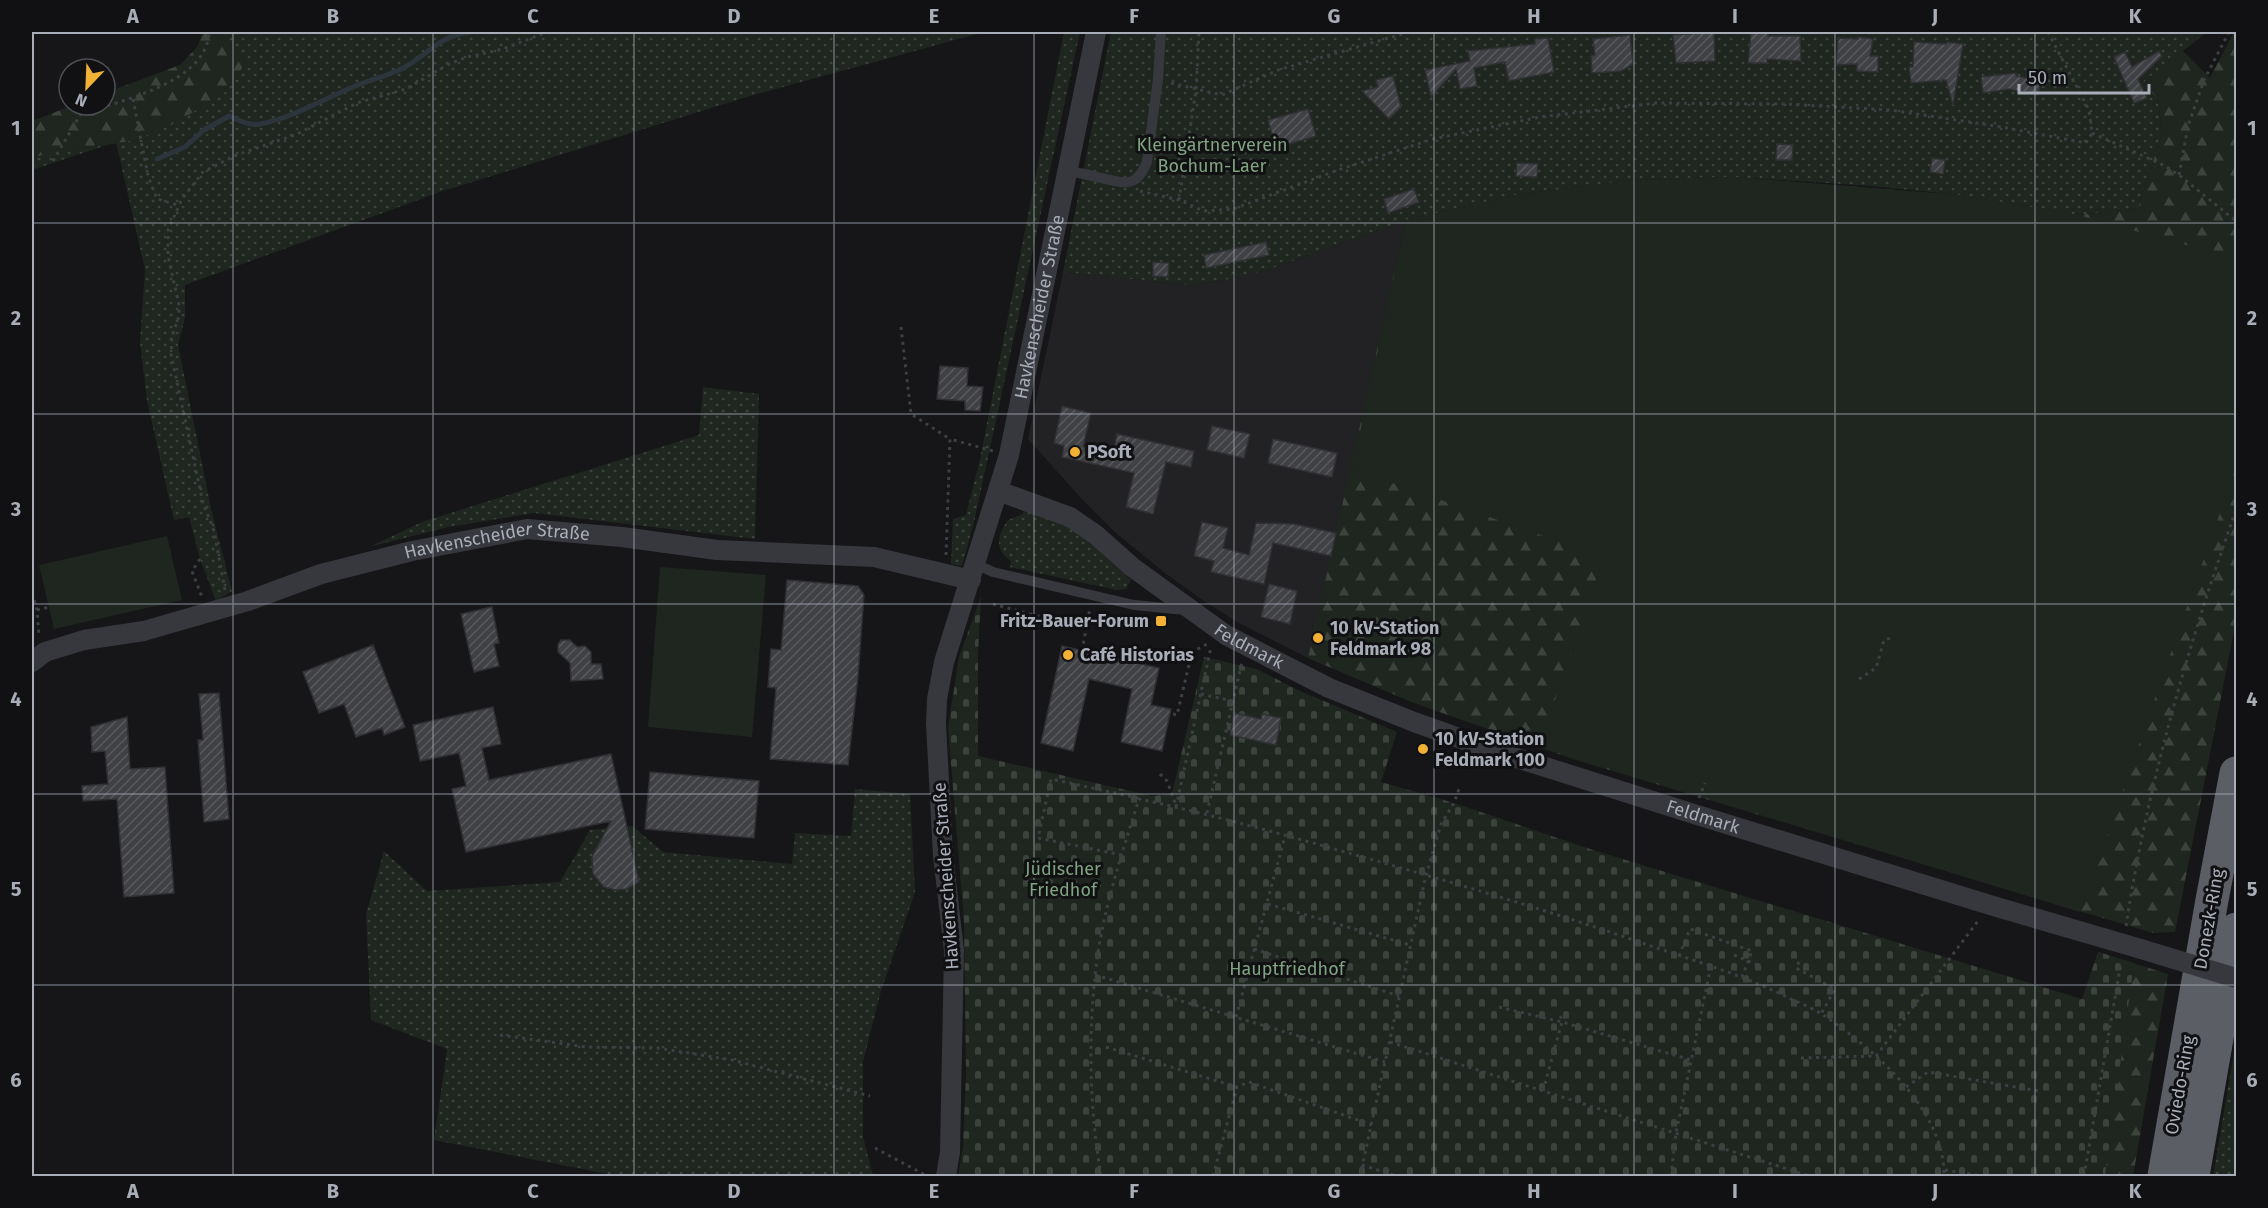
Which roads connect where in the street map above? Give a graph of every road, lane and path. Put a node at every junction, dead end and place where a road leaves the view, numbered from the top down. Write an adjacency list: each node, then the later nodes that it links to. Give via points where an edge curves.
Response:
1 (209, 32): 11 (path, via 208,43 193,66)
2 (547, 32): 18 (path, via 449,64 406,89 357,103 297,134 234,156 203,172)
3 (1096, 32): 14 (street, Havkenscheider Straße)
4 (1161, 32): 9 (lane)
5 (1199, 32): 10 (path)
6 (1409, 32): 10 (path, via 1278,70 1222,95)
7 (2048, 32): 12 (path, via 2090,110)
8 (2229, 32): 15 (path, via 2204,80 2188,126)
9 (1158, 79): 10 (path); 16 (lane, via 1148,162 1139,177)
10 (1196, 90): 17 (path)
11 (133, 99): 13 (path, via 80,115); 18 (path, via 148,176 157,199)
12 (2092, 133): 15 (path); 17 (path, via 2086,143 1890,110 1656,103 1540,117 1432,139 1227,210 1204,211)
13 (53, 161)
14 (1067, 171): 16 (lane); 22 (street, Havkenscheider Straße)
15 (2179, 175): 19 (path)
16 (1122, 184): 17 (path)
17 (1179, 200)
18 (178, 205): 31 (path, via 168,236 168,256 179,305 171,354)
19 (2236, 220)
20 (901, 327): 21 (path, via 911,414)
21 (950, 439): 22 (path); 27 (path)
22 (1009, 455): 23 (street, Havkenscheider Straße)
23 (998, 491): 26 (street, Havkenscheider Straße); 34 (street, Feldmark, via 1070,517)
24 (2236, 510): 58 (path, via 2212,578 2145,818)
25 (200, 559): 35 (path, via 192,571)
26 (973, 572): 27 (street, Havkenscheider Straße); 34 (lane, Feldmark, via 993,572 1134,605); 93 (street, Havkenscheider Straße, via 944,662 937,699 943,855 954,951 950,1152)
27 (946, 574): 31 (street, Havkenscheider Straße, via 874,557 717,550 527,529 412,551 321,574)
28 (32, 593): 33 (path)
29 (993, 604): 36 (path)
30 (49, 607): 33 (path)
31 (229, 607): 35 (street, Havkenscheider Straße)
32 (1090, 607): 39 (path)
33 (37, 610): 40 (path)
34 (1189, 610): 38 (street, Feldmark)
35 (206, 613): 40 (street, Havkenscheider Straße, via 144,631 84,640)
36 (1049, 619)
37 (1894, 637): 41 (path, via 1884,640 1876,668)
38 (1246, 646): 43 (path); 55 (street, Feldmark, via 1329,688 1501,753)
39 (1082, 651)
40 (37, 657)
41 (1859, 679)
42 (1201, 694): 43 (path); 44 (path, via 1212,641 1192,652 1177,715); 49 (path)
43 (1233, 701): 50 (path)
44 (1173, 714)
45 (2236, 773): 68 (highway, Donezk-Ring)
46 (1160, 774): 49 (path, via 1167,781)
47 (1459, 789): 53 (path, via 1441,824)
48 (1139, 798): 49 (path); 52 (path); 52 (path, via 1051,779 1038,838)
49 (1176, 807): 50 (path)
50 (1207, 814): 51 (path)
51 (1285, 836): 53 (path); 54 (path)
52 (1122, 855): 66 (path)
53 (1426, 875): 57 (path); 61 (path)
54 (1268, 904): 57 (path); 59 (path)
55 (1990, 905): 58 (street, Feldmark); 78 (path)
56 (2236, 929): 68 (highway, Donezk-Ring)
57 (1410, 945): 69 (path)
58 (2132, 946): 68 (street, Feldmark, bridge); 102 (path)
59 (1254, 949): 69 (path); 73 (path)
60 (1734, 955): 62 (path)
61 (1679, 956): 62 (path, via 1690,929 1752,951); 64 (path)
62 (1748, 960): 65 (path); 67 (path)
63 (1799, 962): 72 (path, via 1796,968 1835,989)
64 (1712, 966): 67 (path); 80 (path)
65 (1762, 967)
66 (1095, 975): 73 (path); 94 (path, via 1091,1042 1095,1141)
67 (1742, 977): 72 (path)
68 (2218, 990): 103 (highway, Oviedo-Ring); 104 (highway, Oviedo-Ring)
69 (1399, 996): 76 (path)
70 (1499, 1007): 74 (path)
71 (1560, 1014): 74 (path)
72 (1821, 1014): 78 (path)
73 (1236, 1017): 81 (path)
74 (1562, 1022): 80 (path); 85 (path)
75 (500, 1035): 86 (path, via 586,1047 658,1048 732,1060)
76 (1390, 1042): 81 (path); 85 (path)
77 (1106, 1047): 82 (path)
78 (1876, 1056): 79 (path); 83 (path)
79 (1801, 1058)
80 (1691, 1060): 88 (path)
81 (1385, 1062): 87 (path)
82 (1238, 1087): 87 (path, via 1249,1082); 95 (path)
83 (1906, 1088): 84 (path, via 1928,1072); 91 (path, via 1925,1114 1937,1140)
84 (2039, 1091)
85 (1543, 1092): 88 (path)
86 (870, 1096)
87 (1372, 1125): 90 (path)
88 (1676, 1133): 98 (path); 99 (path)
89 (875, 1148): 92 (path)
90 (1362, 1165): 96 (path); 97 (path)
91 (1944, 1170): 100 (path); 101 (path)
92 (927, 1176)
93 (946, 1176)
94 (1101, 1176)
95 (1213, 1176)
96 (1360, 1176)
97 (1398, 1176)
98 (1671, 1176)
99 (1809, 1176)
100 (1944, 1176)
101 (1982, 1176)
102 (2084, 1176)
103 (2164, 1176)
104 (2193, 1176)

